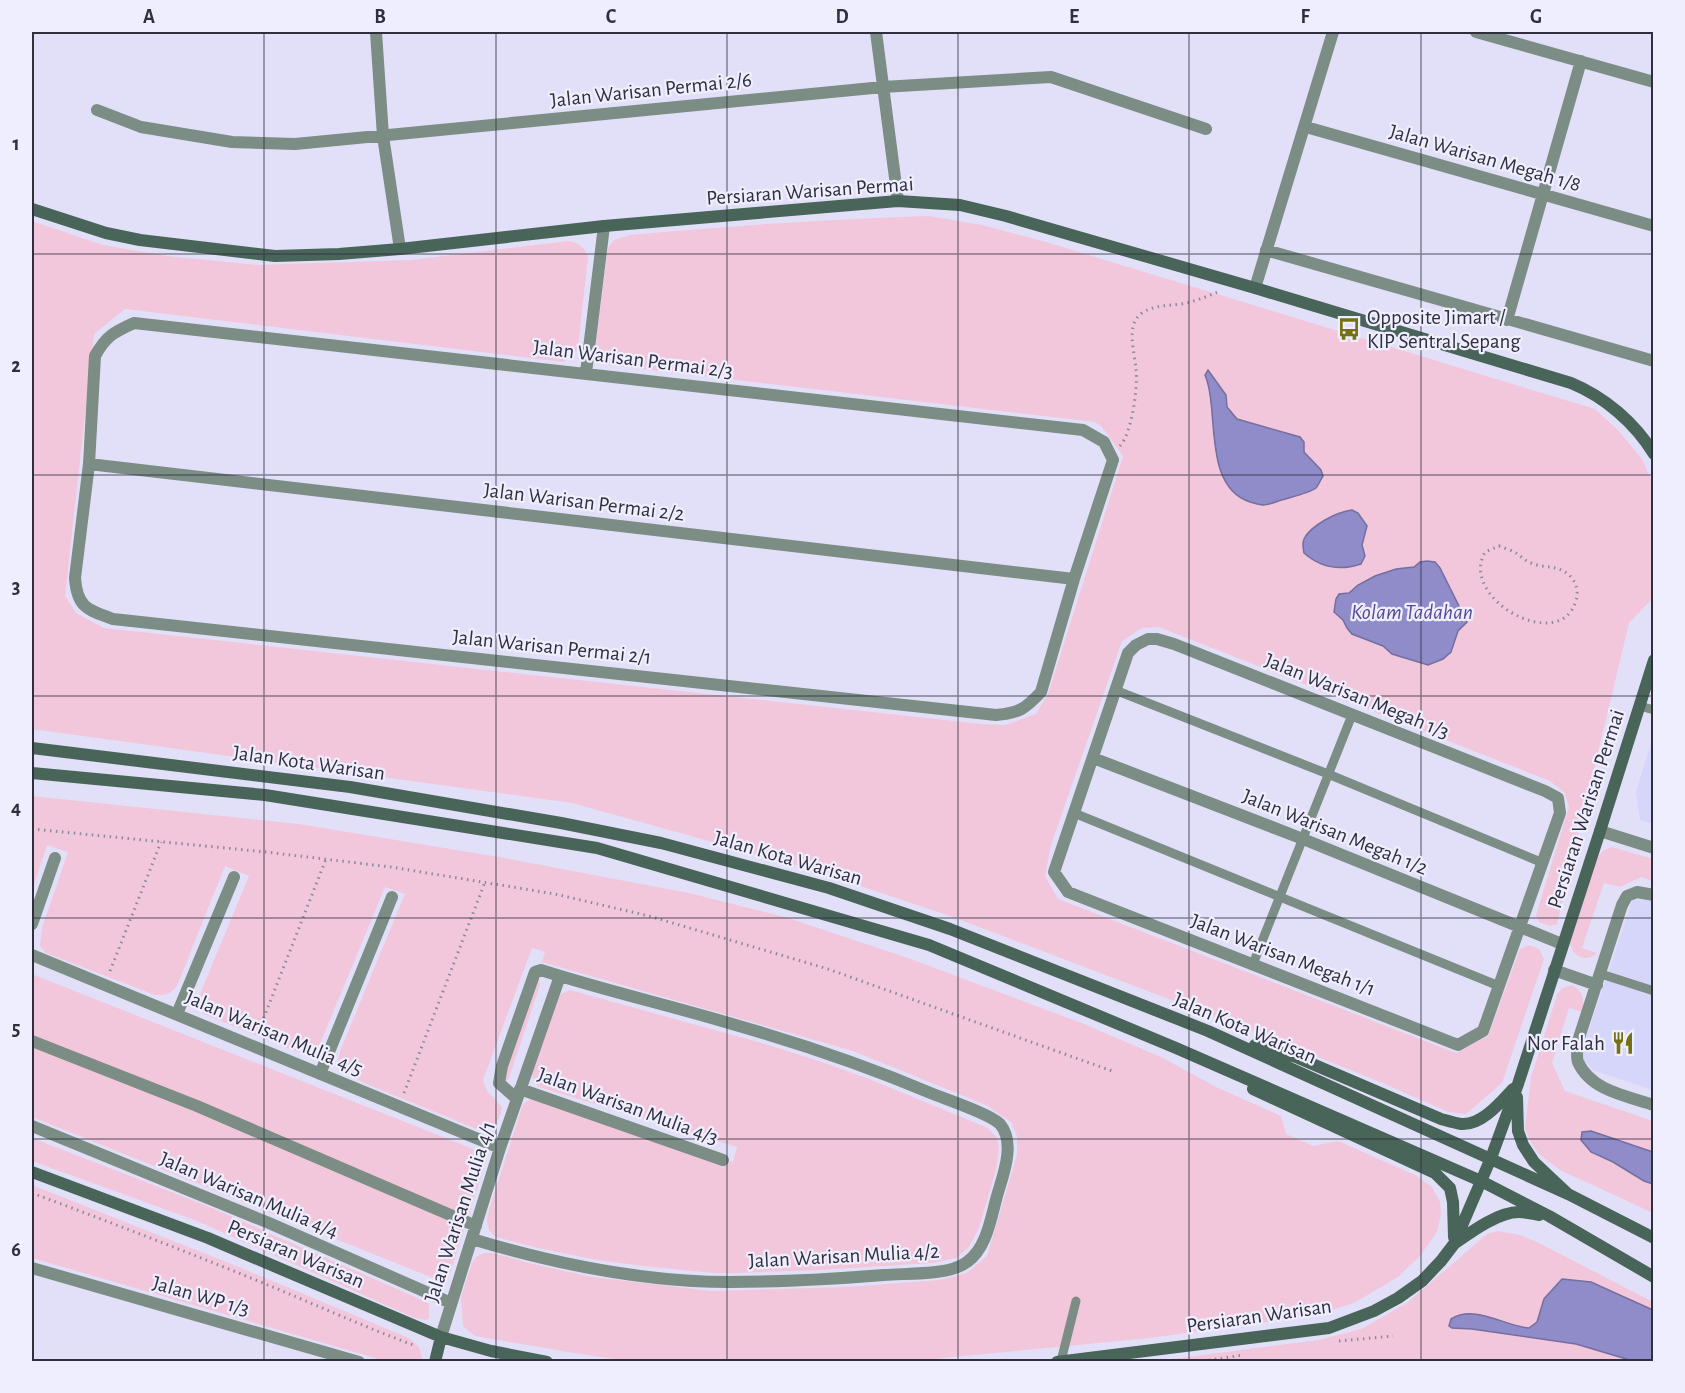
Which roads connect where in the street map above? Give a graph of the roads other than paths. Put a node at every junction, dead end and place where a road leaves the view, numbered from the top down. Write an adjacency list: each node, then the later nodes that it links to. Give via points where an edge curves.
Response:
1 (376, 32): 11 (street)
2 (876, 32): 7 (street)
3 (1333, 32): 9 (street)
4 (1476, 32): 5 (street)
5 (1581, 61): 6 (street); 12 (street)
6 (1653, 82)
7 (883, 87): 10 (street, Jalan Warisan Permai 2/6, via 1051,77); 11 (street, Jalan Warisan Permai 2/6); 13 (street)
8 (97, 110): 11 (street, Jalan Warisan Permai 2/6, via 141,127 232,142 295,144)
9 (1305, 127): 12 (street, Jalan Warisan Megah 1/8); 18 (street)
10 (1206, 129)
11 (383, 136): 17 (street)
12 (1542, 194): 16 (street, Jalan Warisan Megah 1/8); 20 (street)
13 (898, 201): 15 (street, Persiaran Warisan Permai); 19 (street, Persiaran Warisan Permai, via 960,205 1006,216)
14 (32, 209): 17 (street, Persiaran Warisan Permai, via 106,233 214,250 275,256)
15 (604, 226): 17 (street, Persiaran Warisan Permai); 22 (street)
16 (1653, 226)
17 (400, 249)
18 (1266, 250): 19 (street); 20 (street)
19 (1256, 288): 23 (street, Persiaran Warisan Permai, via 1585,389 1618,412)
20 (1507, 320): 21 (street)
21 (1653, 361)
22 (586, 373): 24 (street, Jalan Warisan Permai 2/3, via 134,323 103,341 95,356); 25 (street, Jalan Warisan Permai 2/3, via 1083,430 1104,442 1111,456)
23 (1653, 454)
24 (89, 464): 25 (street, Jalan Warisan Permai 2/2); 25 (street, Jalan Warisan Permai 2/1, via 76,596 90,611 113,619 996,715 1016,713 1029,706 1041,692)
25 (1074, 579)
26 (1653, 666): 28 (street, Persiaran Warisan Permai)
27 (1115, 690): 30 (street, Jalan Warisan Megah 1/3, via 1128,653 1148,639 1157,639); 32 (street); 34 (lane)
28 (1640, 706): 29 (lane); 36 (street, Persiaran Warisan Permai)
29 (1653, 710)
30 (1352, 715): 34 (lane); 40 (street, Jalan Warisan Megah 1/3, via 1558,798 1560,813)
31 (32, 748): 56 (street, Jalan Kota Warisan, via 350,787 661,843 829,888 950,929)
32 (1093, 758): 35 (street); 37 (street, Jalan Warisan Megah 1/2)
33 (32, 773): 58 (street, Jalan Kota Warisan, via 265,795 597,848 929,945)
34 (1328, 774): 37 (lane); 40 (lane)
35 (1074, 813): 44 (lane); 49 (street, Jalan Warisan Megah 1/1, via 1054,872 1068,892)
36 (1600, 831): 38 (street); 47 (street, Persiaran Warisan Permai)
37 (1303, 839): 44 (lane); 46 (street, Jalan Warisan Megah 1/2)
38 (1653, 848)
39 (55, 858): 45 (street)
40 (1543, 863): 46 (street)
41 (234, 877): 55 (street)
42 (1653, 895): 52 (street, via 1637,892 1627,896)
43 (392, 897): 59 (street)
44 (1280, 897): 49 (lane); 53 (lane)
45 (32, 924)
46 (1520, 927): 47 (street, Jalan Warisan Megah 1/2); 53 (street)
47 (1562, 944): 50 (street, Persiaran Warisan Permai)
48 (32, 955): 55 (street, Jalan Warisan Mulia 4/5)
49 (1254, 964): 53 (street, Jalan Warisan Megah 1/1, via 1458,1045 1483,1031)
50 (1554, 970): 52 (street); 60 (street, Persiaran Warisan)
51 (560, 976): 61 (street, Jalan Warisan Mulia 4/1); 61 (street, Jalan Warisan Mulia 4/1, via 535,972 519,1014 499,1083); 71 (street, Jalan Warisan Mulia 4/2, via 856,1062 999,1123 1008,1150 990,1223 981,1247 968,1262 949,1270 731,1282 593,1269 510,1250)
52 (1599, 979): 54 (lane); 62 (street, via 1577,1044 1578,1061 1602,1088)
53 (1499, 986)
54 (1653, 991)
55 (177, 1014): 59 (street, Jalan Warisan Mulia 4/5)
56 (1208, 1031): 60 (street, via 1296,1057 1462,1124 1475,1122); 65 (street, Jalan Kota Warisan)
57 (32, 1041): 71 (street, Jalan Warisan Mulia 4/2, via 208,1111)
58 (1176, 1048): 68 (street, Jalan Kota Warisan); 73 (street, via 1270,1099 1435,1173 1450,1188)
59 (320, 1074): 64 (street, Jalan Warisan Mulia 4/5)
60 (1518, 1084): 65 (street, Persiaran Warisan); 69 (street, via 1518,1131 1523,1145 1534,1162)
61 (518, 1094): 64 (street, Jalan Warisan Mulia 4/1); 66 (street, Jalan Warisan Mulia 4/3)
62 (1653, 1105)
63 (32, 1126): 77 (street, Jalan Warisan Mulia 4/4)
64 (500, 1148): 71 (street, Jalan Warisan Mulia 4/1)
65 (1491, 1158): 68 (street, Persiaran Warisan); 69 (street)
66 (723, 1160)
67 (32, 1172): 78 (street, Persiaran Warisan, via 208,1238)
68 (1480, 1181): 70 (street, Jalan Kota Warisan); 73 (street, Persiaran Warisan)
69 (1568, 1194): 72 (street)
70 (1549, 1216): 73 (street, via 1517,1212 1494,1219); 75 (street, Jalan Kota Warisan)
71 (474, 1232): 77 (street, Jalan Warisan Mulia 4/1)
72 (1653, 1238)
73 (1454, 1244): 79 (street, Persiaran Warisan, via 1422,1281 1390,1303 1347,1323 1313,1331)
74 (32, 1268): 81 (street, Jalan WP 1/3)
75 (1653, 1277)
76 (1076, 1301): 80 (lane)
77 (451, 1303): 78 (street, Jalan Warisan Mulia 4/1)
78 (441, 1337): 82 (street); 83 (street, Persiaran Warisan)
79 (1092, 1360): 80 (street, Persiaran Warisan)
80 (1059, 1361)
81 (359, 1362)
82 (435, 1362)
83 (547, 1362)

